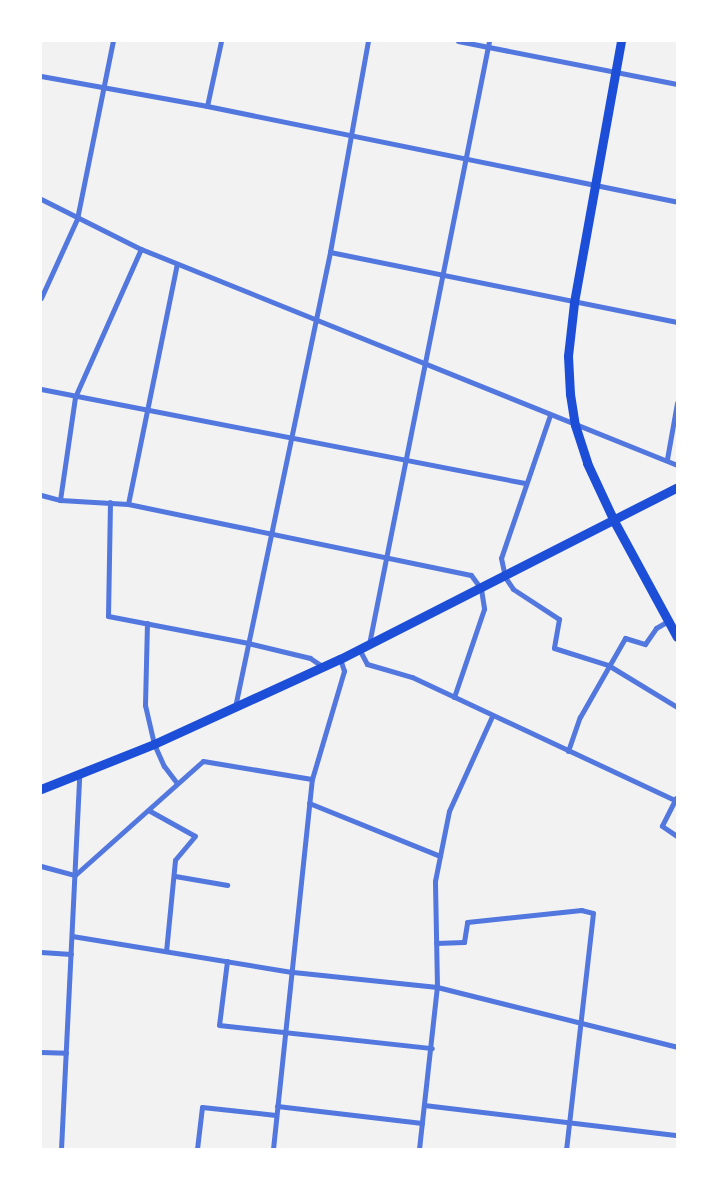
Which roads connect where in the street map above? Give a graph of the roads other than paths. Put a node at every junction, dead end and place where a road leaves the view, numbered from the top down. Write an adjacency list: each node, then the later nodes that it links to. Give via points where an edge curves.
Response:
1 (113, 41): 10 (street)
2 (221, 41): 11 (street)
3 (368, 41): 12 (street)
4 (458, 41): 6 (street)
5 (621, 41): 7 (main road)
6 (488, 44): 7 (street); 13 (street)
7 (616, 73): 9 (street); 14 (main road)
8 (41, 76): 10 (street)
9 (677, 84)
10 (103, 88): 11 (street); 17 (street)
11 (207, 106): 12 (street)
12 (351, 138): 13 (street); 19 (street)
13 (465, 161): 14 (street); 21 (street)
14 (595, 188): 16 (street); 23 (main road)
15 (41, 199): 17 (street)
16 (677, 202)
17 (78, 219): 18 (street); 22 (street)
18 (141, 249): 20 (street); 28 (street)
19 (330, 252): 21 (street); 24 (street)
20 (177, 264): 24 (street); 30 (street)
21 (441, 274): 23 (street); 26 (street)
22 (41, 298)
23 (574, 303): 25 (street); 32 (main road, via 568,356)
24 (316, 318): 26 (street); 33 (street)
25 (677, 322)
26 (425, 362): 31 (street); 35 (street)
27 (41, 389): 28 (street)
28 (75, 397): 30 (street); 40 (street)
29 (677, 403): 34 (street)
30 (147, 410): 33 (street); 42 (street)
31 (550, 415): 32 (street); 37 (street)
32 (575, 425): 34 (street); 43 (main road, via 587,464)
33 (292, 438): 35 (street); 44 (street)
34 (667, 459): 36 (street)
35 (404, 460): 37 (street); 45 (street)
36 (677, 465)
37 (526, 483): 46 (street, via 501,558)
38 (677, 487): 43 (main road)
39 (41, 495): 40 (street)
40 (60, 500): 41 (street)
41 (110, 502): 42 (street); 49 (street, via 108,616)
42 (128, 504): 44 (street)
43 (614, 521): 46 (main road); 48 (main road)
44 (272, 533): 45 (street); 51 (street)
45 (386, 557): 47 (street, via 471,575); 52 (street)
46 (504, 577): 47 (main road); 55 (street, via 513,589 559,620 554,648)
47 (481, 589): 52 (main road); 57 (street, via 484,609)
48 (668, 621): 50 (main road); 55 (street, via 656,628 645,644 625,638)
49 (147, 622): 51 (street); 61 (street, via 145,705)
50 (677, 636)
51 (248, 643): 56 (street, via 310,658); 58 (street)
52 (369, 645): 53 (main road)
53 (359, 649): 54 (main road); 57 (street, via 367,664 412,677)
54 (340, 659): 56 (main road); 64 (street, via 344,670)
55 (608, 664): 59 (street); 62 (street, via 580,717)
56 (322, 666): 58 (main road)
57 (454, 697): 60 (street)
58 (235, 706): 61 (main road)
59 (677, 707)
60 (492, 716): 62 (street); 71 (street, via 456,792)
61 (154, 744): 63 (main road); 65 (street, via 164,766)
62 (568, 751): 67 (street)
63 (79, 775): 66 (main road); 73 (street)
64 (312, 778): 65 (street, via 203,761); 68 (street)
65 (177, 783): 69 (street)
66 (41, 789)
67 (676, 798): 70 (street, via 662,826)
68 (309, 803): 71 (street); 82 (street)
69 (150, 811): 73 (street); 74 (street, via 195,836 175,860)
70 (677, 836)
71 (440, 856): 77 (street, via 435,881)
72 (41, 866): 73 (street)
73 (75, 875): 76 (street)
74 (175, 876): 75 (street); 78 (street)
75 (227, 885)
76 (72, 936): 78 (street); 80 (street)
77 (436, 943): 83 (street); 84 (street, via 464,942 466,922 582,910 593,913)
78 (166, 951): 81 (street)
79 (41, 952): 80 (street)
80 (71, 954): 89 (street)
81 (227, 961): 82 (street); 85 (street, via 220,1025)
82 (293, 972): 83 (street); 85 (street)
83 (437, 987): 84 (street); 87 (street)
84 (580, 1023): 86 (street); 93 (street)
85 (286, 1032): 87 (street); 91 (street)
86 (677, 1047)
87 (432, 1048): 90 (street)
88 (41, 1052): 89 (street)
89 (66, 1053): 96 (street)
90 (424, 1105): 93 (street); 94 (street)
91 (278, 1106): 92 (street); 94 (street)
92 (276, 1115): 97 (street, via 202,1107); 98 (street)
93 (570, 1122): 95 (street); 100 (street)
94 (422, 1123): 99 (street)
95 (677, 1135)
96 (61, 1149)
97 (197, 1149)
98 (273, 1149)
99 (419, 1149)
100 (566, 1149)

